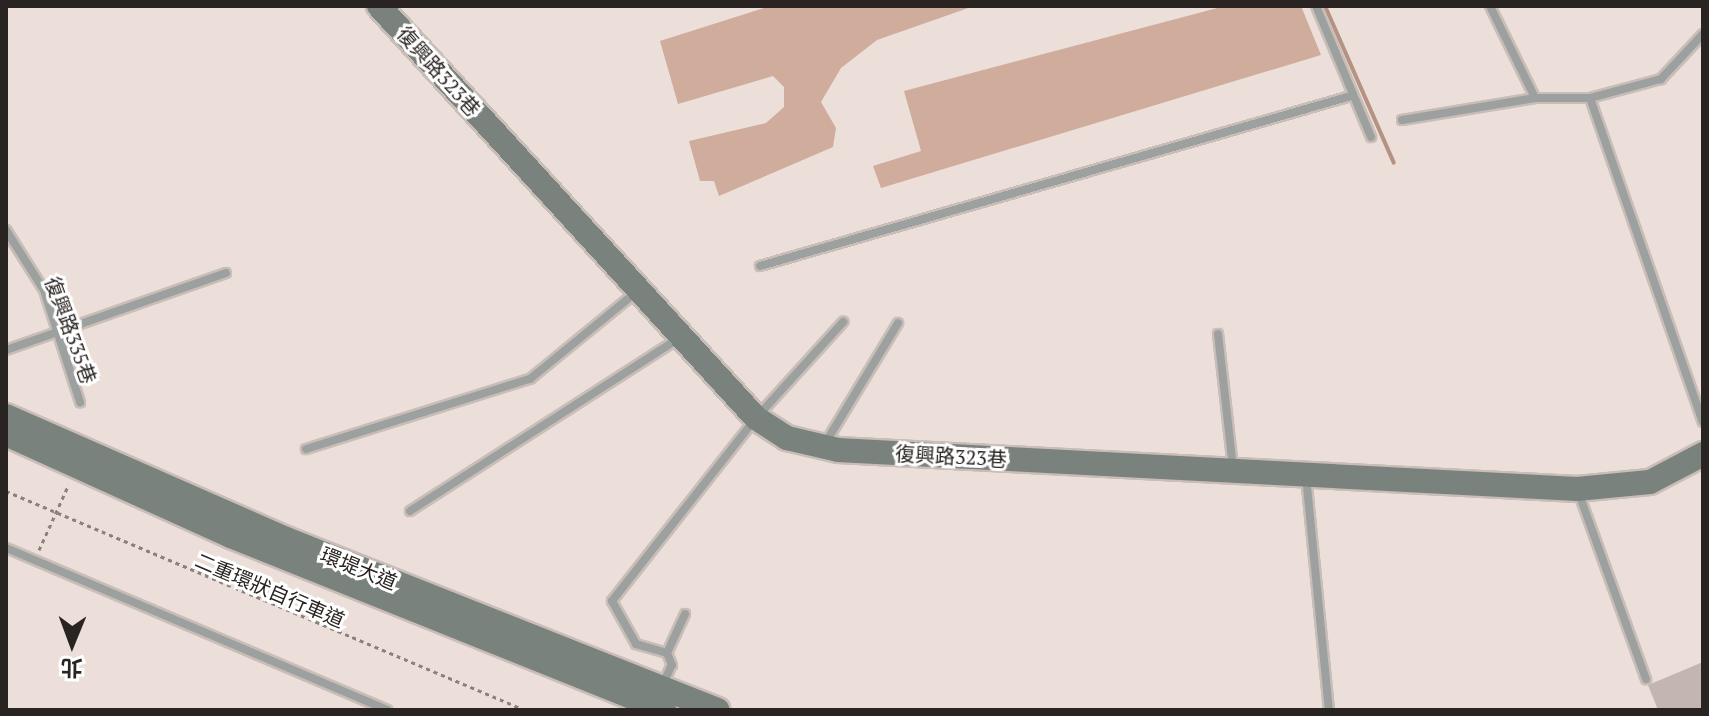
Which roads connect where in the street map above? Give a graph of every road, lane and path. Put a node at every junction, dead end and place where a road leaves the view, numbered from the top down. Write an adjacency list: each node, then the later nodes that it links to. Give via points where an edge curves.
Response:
1 (379, 6): 13 (street, 復興路323巷)
2 (1316, 6): 5 (lane)
3 (1490, 6): 6 (lane)
4 (1703, 34): 7 (lane, via 1661,79)
5 (1351, 96): 9 (lane); 11 (lane)
6 (1535, 98): 7 (lane); 8 (lane)
7 (1590, 98): 23 (lane)
8 (1402, 120)
9 (1371, 137)
10 (6, 230): 16 (lane, 復興路335巷, via 44,290)
11 (760, 266)
12 (226, 273): 16 (lane)
13 (639, 290): 18 (street, 復興路323巷); 26 (lane, via 530,379)
14 (843, 322): 22 (lane)
15 (898, 323): 25 (lane)
16 (58, 331): 19 (lane); 20 (lane, 復興路335巷)
17 (1218, 334): 28 (lane)
18 (682, 337): 22 (street, 復興路323巷); 33 (lane)
19 (6, 350)
20 (80, 402)
21 (6, 416): 40 (street, 環堤大道)
22 (756, 418): 25 (street, 復興路323巷, via 787,438); 38 (lane, via 612,601 636,644)
23 (1703, 422)
24 (6, 434): 40 (street, 環堤大道, via 231,536)
25 (823, 448): 28 (street, 復興路323巷)
26 (306, 449)
27 (1703, 454): 31 (street, 復興路323巷, via 1650,482)
28 (1234, 472): 30 (street, 復興路323巷)
29 (73, 474): 34 (path)
30 (1306, 475): 31 (street, 復興路323巷); 44 (lane)
31 (1577, 489): 39 (lane)
32 (6, 491): 34 (path, 二重環狀自行車道)
33 (410, 511)
34 (56, 514): 36 (path); 42 (path, 二重環狀自行車道)
35 (6, 548): 36 (lane)
36 (34, 561): 41 (lane)
37 (685, 614): 38 (lane)
38 (667, 653): 40 (lane, via 672,665)
39 (1646, 679)
40 (662, 699): 43 (street, 環堤大道)
41 (387, 710)
42 (525, 710)
43 (717, 710)
44 (1329, 710)

